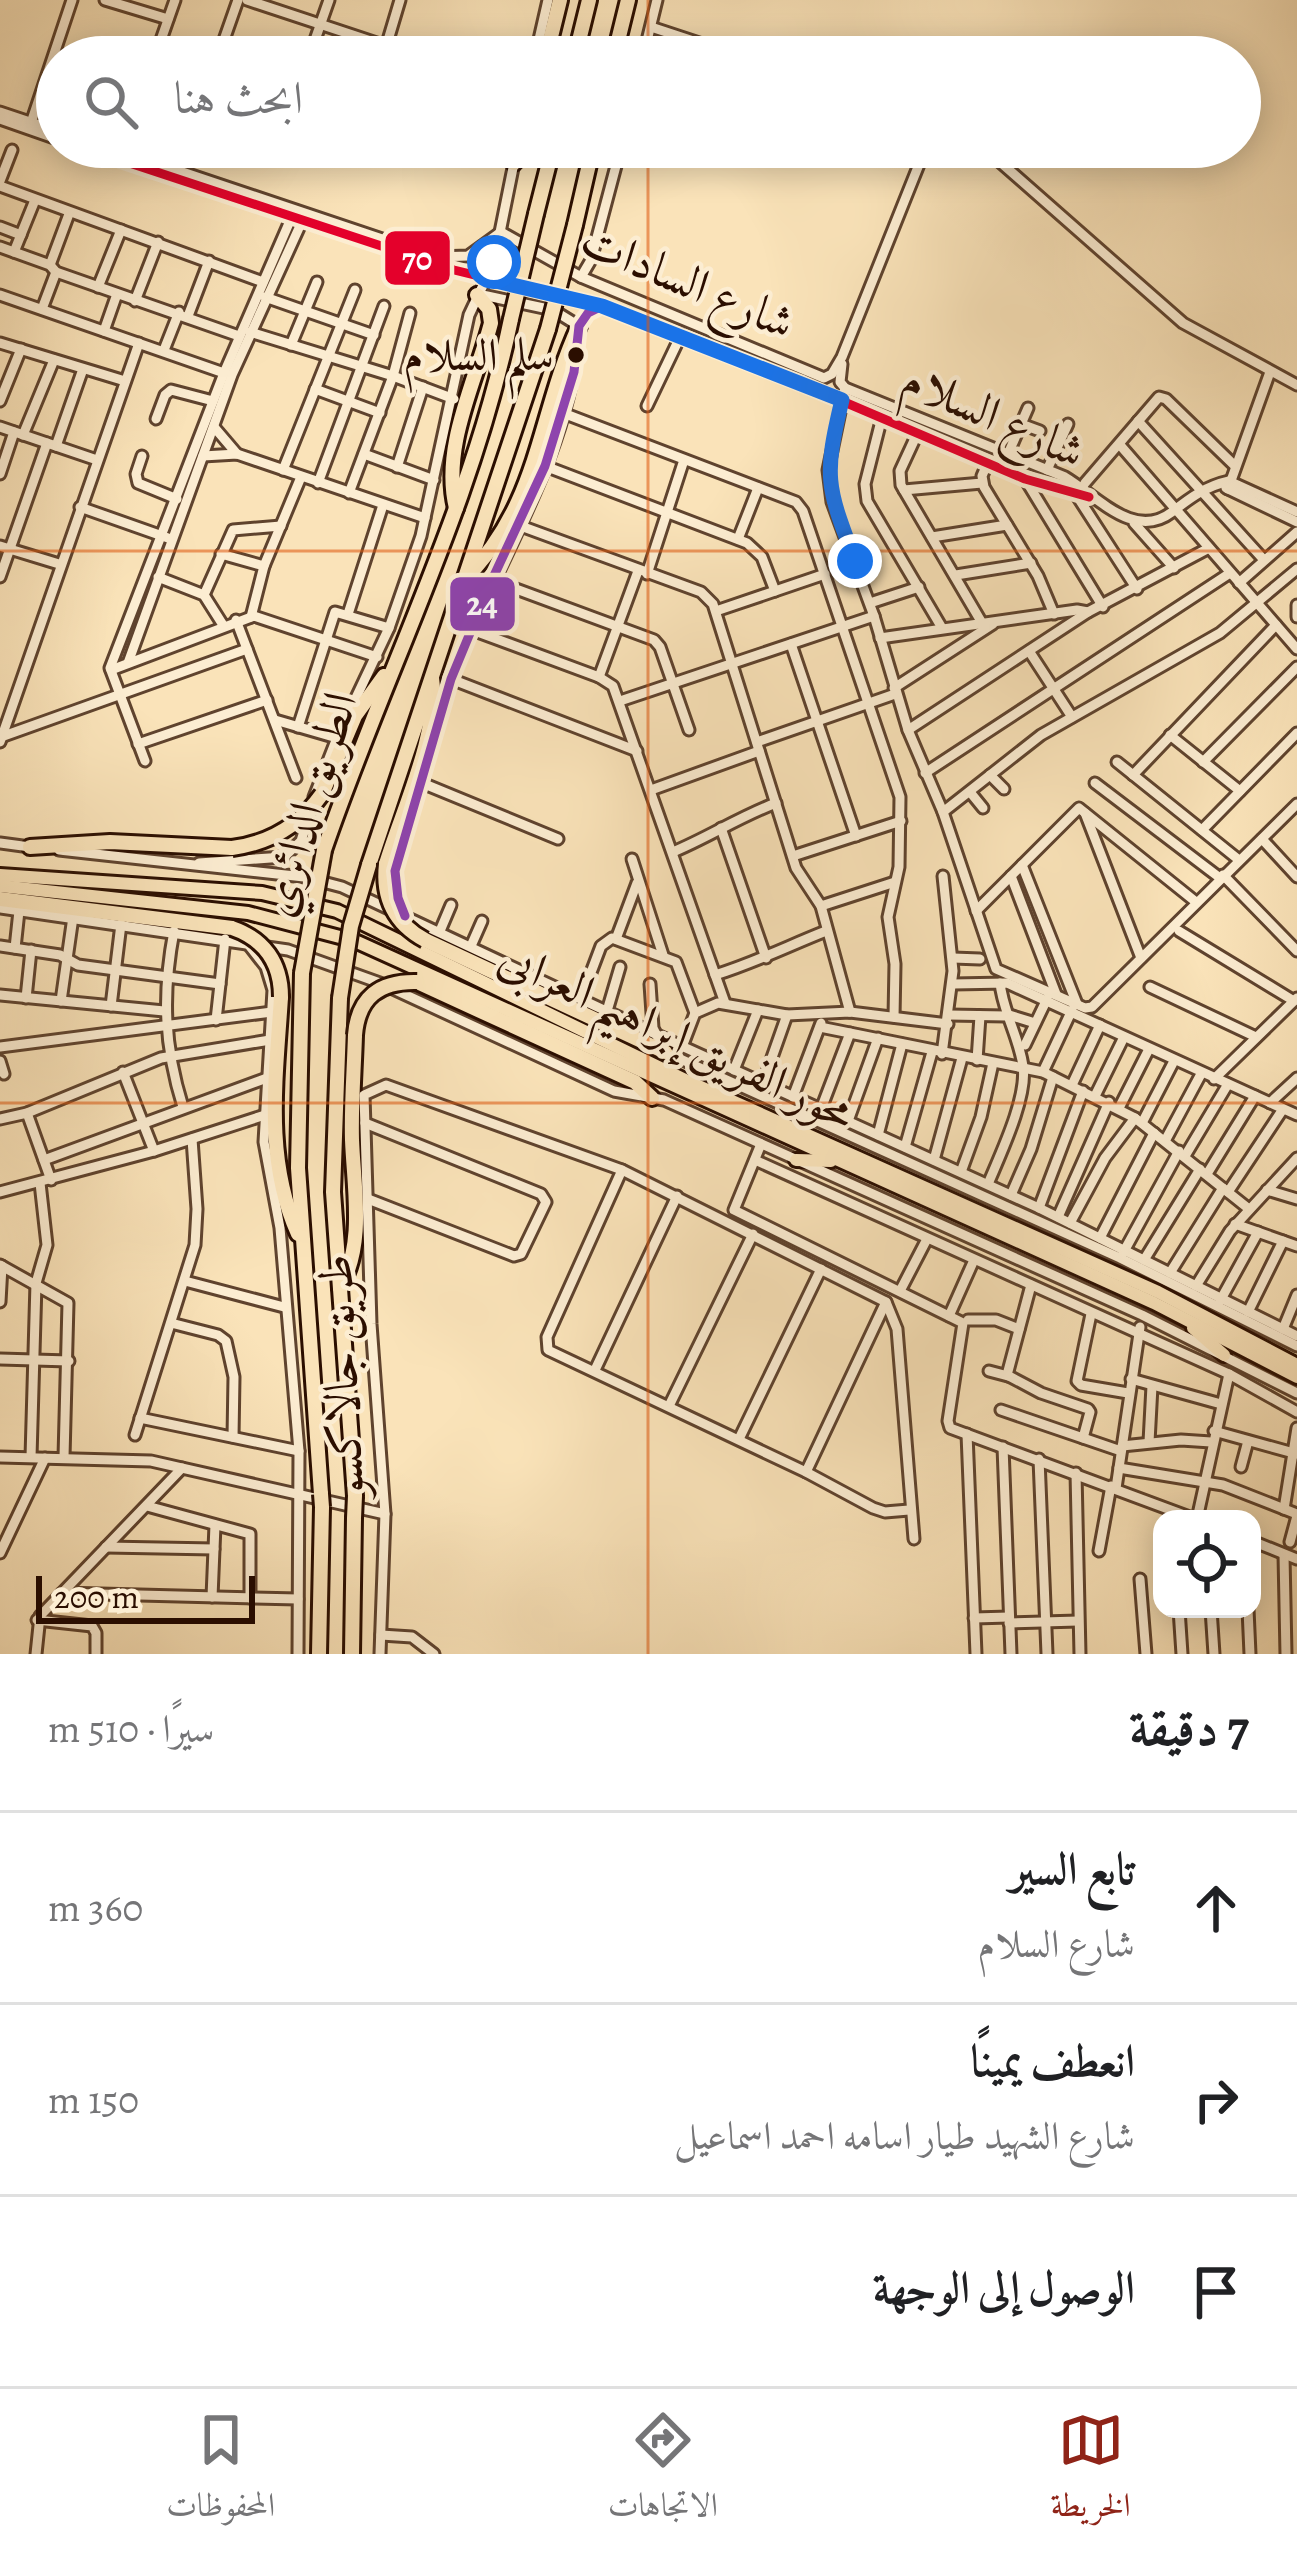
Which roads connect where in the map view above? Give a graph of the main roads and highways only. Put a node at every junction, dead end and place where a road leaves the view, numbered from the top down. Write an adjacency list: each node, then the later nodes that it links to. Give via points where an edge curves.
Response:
1 (560, 0): 4 (highway)
2 (589, 0): 5 (highway)
3 (628, 0): 6 (highway)
4 (551, 36)
5 (580, 36)
6 (619, 36)
7 (548, 168): 13 (highway, الطريق الدائري, bridge, via 488,420)
8 (588, 168): 14 (highway, الطريق الدائري, bridge, via 548,328)
9 (478, 295): 11 (highway)
10 (500, 298): 11 (highway)
11 (490, 314): 13 (highway, via 454,450)
12 (579, 326): 14 (highway, via 520,502)
13 (457, 509): 15 (highway, الطريق الدائري)
14 (461, 582): 16 (highway, الطريق الدائري)
15 (392, 668): 17 (highway, bridge, via 355,716 322,794 283,832 232,848); 26 (highway, الطريق الدائري, bridge, via 324,850 302,973)
16 (431, 670): 21 (highway, bridge, via 429,727 386,864 393,911 425,940); 27 (highway, الطريق الدائري, bridge, via 351,926 340,998 332,1143)
17 (30, 847)
18 (0, 874): 22 (main road, محور الفريق إبراهيم العرابى, via 262,893 319,905)
19 (0, 886): 25 (main road, محور الفريق إبراهيم العرابى, via 248,913 334,934)
20 (0, 903): 26 (highway, bridge, via 254,939 272,957 281,997 275,1154)
21 (665, 1052): 22 (main road)
22 (686, 1080): 30 (main road, محور الفريق إبراهيم العرابى, via 1158,1292)
23 (652, 1098): 27 (highway, bridge, via 635,1082 417,982 374,991 355,1035 356,1232)
24 (796, 1160): 25 (main road)
25 (836, 1161): 28 (main road, محور الفريق إبراهيم العرابى)
26 (303, 1245): 32 (highway, الطريق الدائري, via 322,1500)
27 (340, 1288): 33 (highway, الطريق الدائري, bridge, via 355,1496)
28 (1179, 1316): 29 (main road); 31 (main road, محور الفريق إبراهيم العرابى)
29 (1224, 1355)
30 (1297, 1365)
31 (1297, 1376)
32 (320, 1654)
33 (352, 1654)

